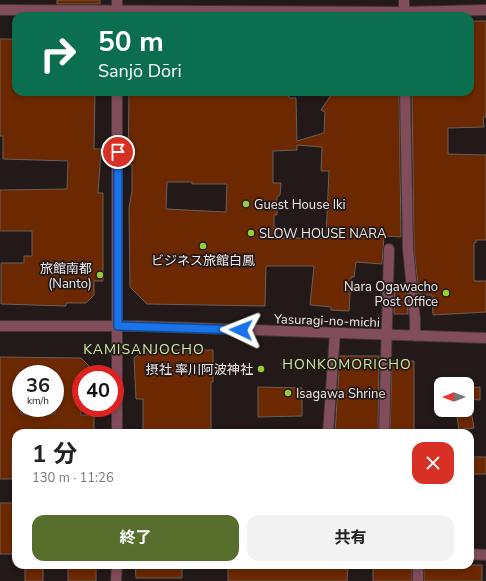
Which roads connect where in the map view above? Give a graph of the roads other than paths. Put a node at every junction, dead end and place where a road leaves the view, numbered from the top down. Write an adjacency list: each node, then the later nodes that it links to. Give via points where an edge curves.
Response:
1 (404, 0): 6 (street)
2 (117, 9): 3 (street); 5 (street)
3 (0, 10)
4 (486, 10): 7 (street)
5 (289, 12)
6 (404, 12)
7 (445, 12)
8 (117, 96): 12 (street)
9 (405, 96): 15 (street, via 408,249)
10 (389, 249): 14 (street)
11 (0, 326): 12 (street, Yasuragi-no-michi)
12 (118, 326): 13 (street, Yasuragi-no-michi); 17 (street)
13 (335, 333): 14 (street, Yasuragi-no-michi); 18 (street)
14 (386, 335): 15 (street, Yasuragi-no-michi); 19 (street)
15 (415, 336): 16 (street, Yasuragi-no-michi)
16 (486, 338)
17 (117, 429)
18 (328, 429)
19 (384, 429)
20 (474, 554): 21 (street)
21 (486, 555)
22 (117, 569): 24 (street)
23 (418, 569): 25 (street)
24 (116, 581)
25 (418, 581)

